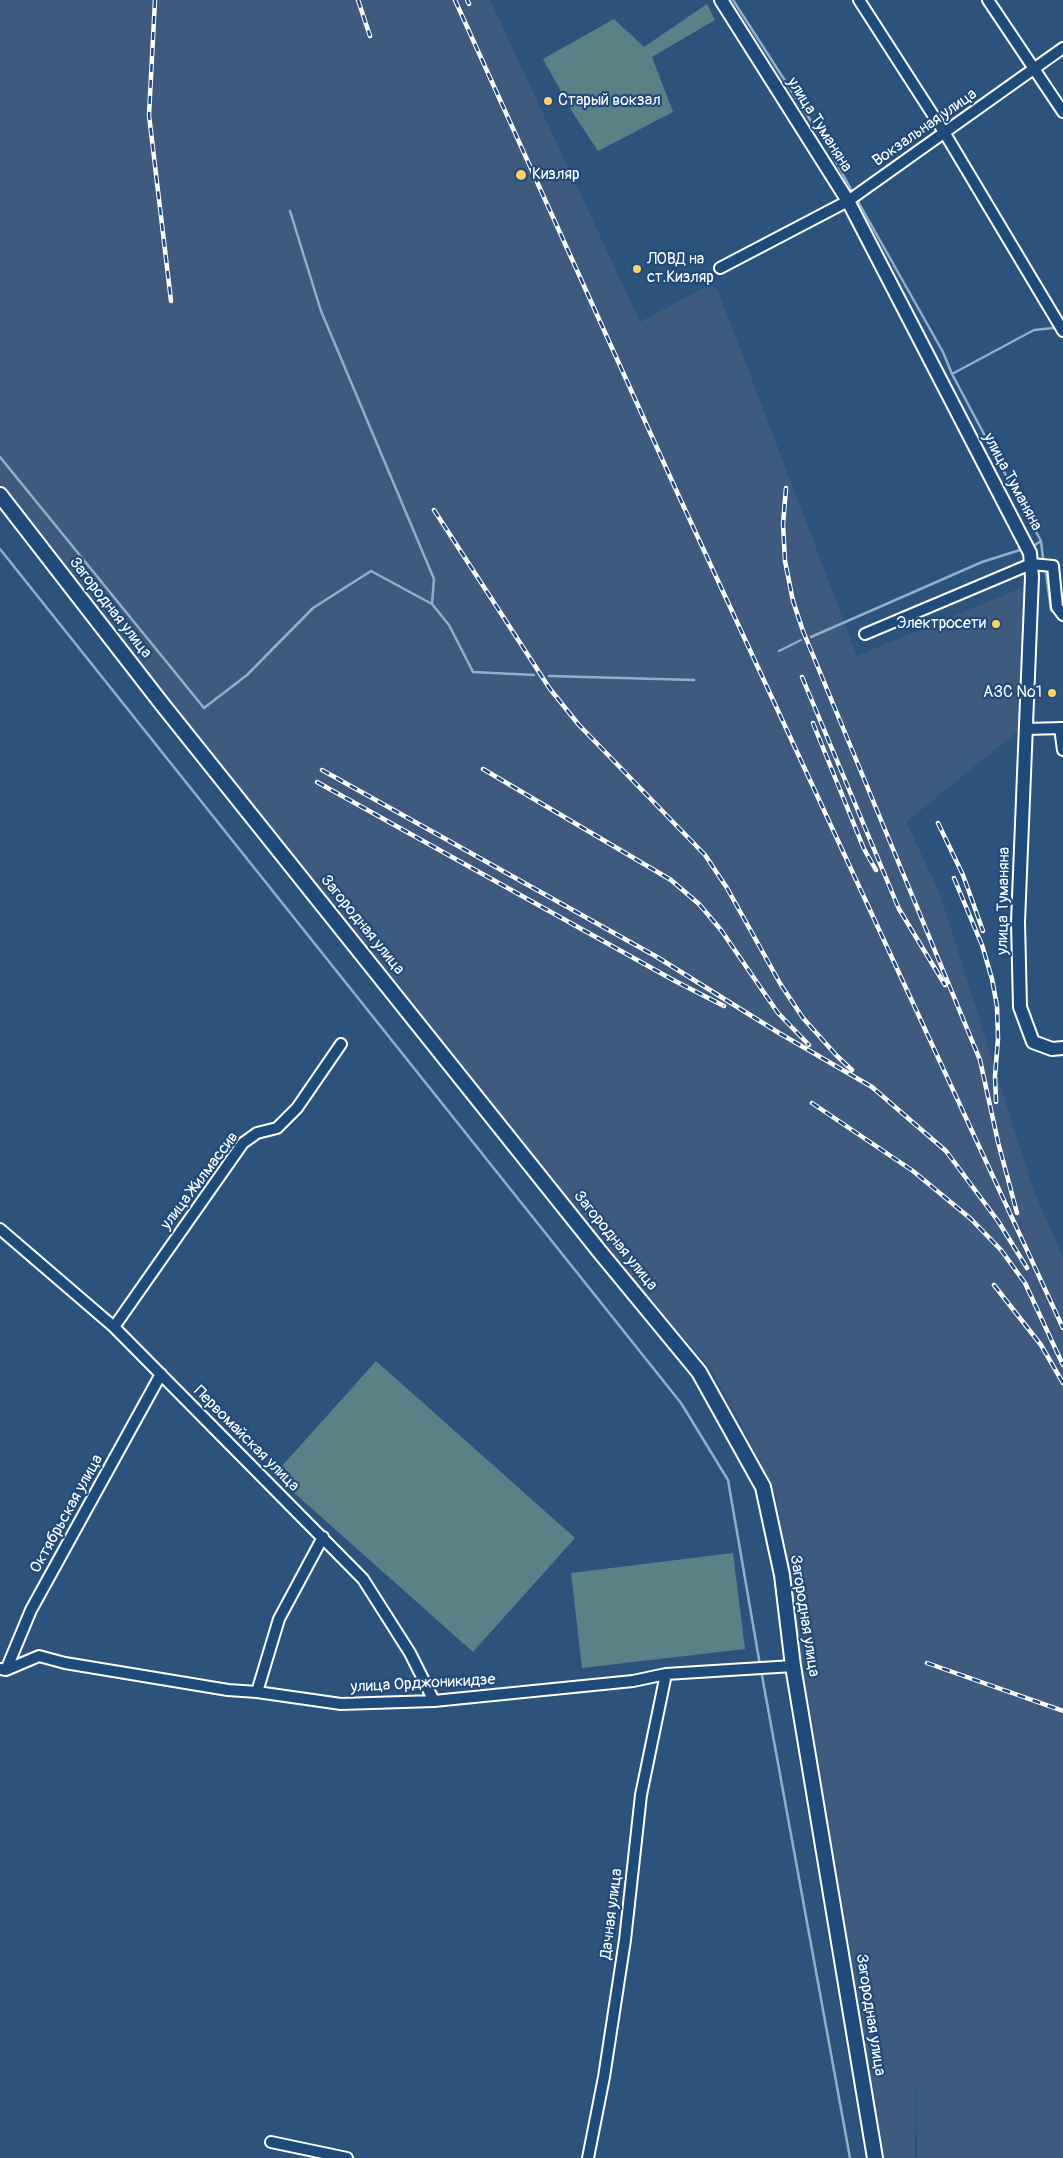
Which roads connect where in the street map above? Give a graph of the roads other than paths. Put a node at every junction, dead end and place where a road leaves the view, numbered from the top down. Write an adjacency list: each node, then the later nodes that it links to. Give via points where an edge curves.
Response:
1 (721, 0): 8 (street, улица Туманяна)
2 (858, 0): 7 (street)
3 (988, 0): 5 (street)
4 (1063, 48): 5 (street, Вокзальная улица)
5 (1034, 68): 6 (street); 7 (street, Вокзальная улица)
6 (1063, 112)
7 (944, 132): 8 (street, Вокзальная улица); 10 (street)
8 (848, 200): 9 (street, Вокзальная улица); 12 (street, улица Туманяна, via 1030,552)
9 (720, 268)
10 (1063, 331)
11 (2, 503): 24 (main road, Загородная улица, via 699,1372 763,1487 782,1575)
12 (1031, 564): 13 (street, via 1053,566 1057,607); 14 (street); 16 (street, улица Туманяна)
13 (1063, 615)
14 (865, 634)
15 (1061, 728): 16 (street); 17 (street)
16 (1025, 729): 19 (street, улица Туманяна, via 1018,922 1020,1007 1033,1042 1052,1049)
17 (1063, 750)
18 (341, 1044): 21 (street, улица Жилмассив, via 296,1108 277,1128 257,1133 243,1143)
19 (1063, 1048)
20 (0, 1229): 21 (street, Первомайская улица)
21 (114, 1327): 22 (street, Первомайская улица)
22 (161, 1374): 23 (street, Первомайская улица); 25 (street, Октябрьская улица, via 31,1610)
23 (323, 1537): 27 (street, via 279,1619); 28 (street, Первомайская улица, via 363,1579 410,1653)
24 (794, 1666): 26 (street, улица Орджоникидзе); 32 (main road, Загородная улица)
25 (3, 1670): 27 (street, улица Орджоникидзе, via 39,1656 209,1687)
26 (666, 1674): 28 (street, улица Орджоникидзе, via 633,1681); 31 (street, Дачная улица, via 641,1795 625,1940)
27 (257, 1692): 28 (street, улица Орджоникидзе, via 341,1704)
28 (434, 1701)
29 (271, 2142): 30 (street)
30 (347, 2158)
31 (588, 2158)
32 (875, 2158)

